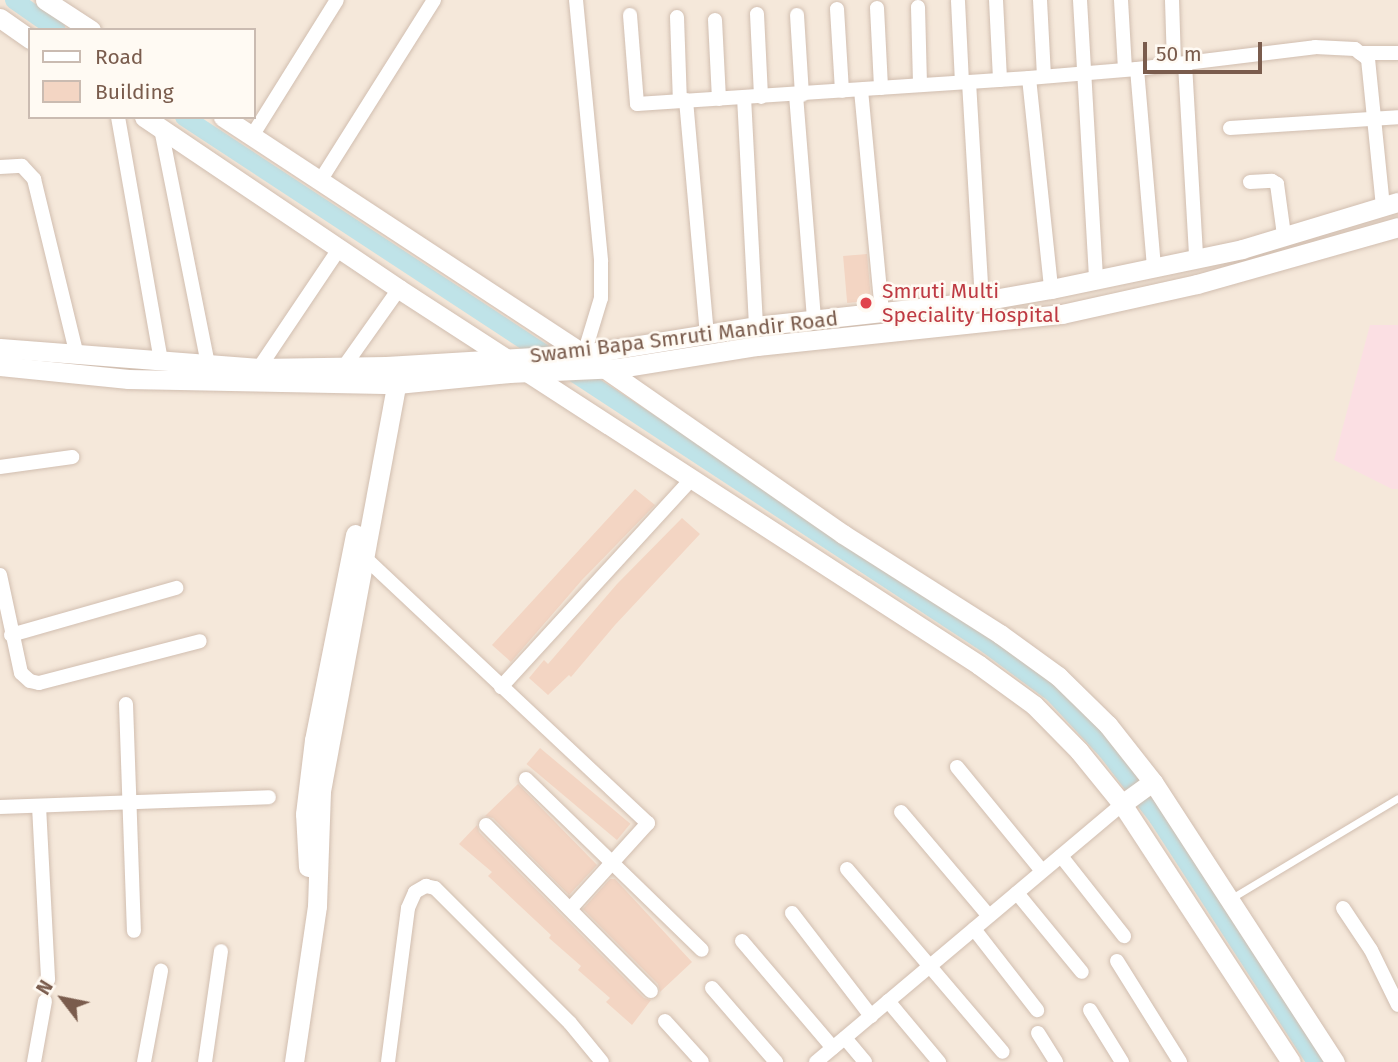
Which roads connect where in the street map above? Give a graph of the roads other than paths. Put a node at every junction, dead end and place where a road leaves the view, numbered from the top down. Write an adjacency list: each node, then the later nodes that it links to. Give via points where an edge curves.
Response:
1 (46, 0): 20 (street)
2 (337, 0): 46 (street)
3 (434, 0): 48 (street)
4 (576, 0): 65 (street, via 601,262 601,298)
5 (996, 0): 28 (street)
6 (1040, 0): 27 (street)
7 (1080, 0): 26 (street)
8 (1121, 0): 25 (street)
9 (1172, 0): 24 (street)
10 (957, 1): 29 (street)
11 (918, 7): 30 (street)
12 (877, 8): 31 (street)
13 (837, 9): 33 (street)
14 (757, 14): 36 (street)
15 (630, 15): 38 (street, via 637,104)
16 (797, 15): 34 (street)
17 (677, 17): 38 (street)
18 (0, 18): 21 (street)
19 (715, 20): 37 (street)
20 (87, 28)
21 (28, 38)
22 (1360, 53): 23 (street); 24 (street, via 1315,47); 40 (street, via 1368,59)
23 (1398, 53)
24 (1179, 64): 25 (street); 54 (street)
25 (1131, 69): 26 (street); 55 (street)
26 (1084, 72): 27 (street); 56 (street)
27 (1036, 77): 28 (street); 58 (street)
28 (1000, 80): 29 (street)
29 (966, 82): 30 (street); 59 (street)
30 (920, 85): 31 (street)
31 (881, 88): 32 (street)
32 (861, 90): 33 (street); 60 (street)
33 (842, 91): 34 (street)
34 (799, 95): 36 (street); 61 (street)
35 (744, 97): 36 (street); 37 (street); 62 (street)
36 (761, 97)
37 (719, 99): 38 (street)
38 (683, 100): 63 (street)
39 (1398, 117): 40 (street)
40 (1375, 118): 44 (street); 50 (street)
41 (118, 119): 68 (street)
42 (147, 119): 45 (street)
43 (226, 119): 46 (street)
44 (1230, 128)
45 (161, 129): 53 (street); 69 (street)
46 (252, 136): 48 (street)
47 (0, 167): 66 (street, via 22,166 34,178)
48 (320, 181): 65 (street)
49 (1250, 182): 52 (street, via 1278,184)
50 (1391, 204): 52 (street, Swami Bapa Smruti Mandir Road)
51 (1398, 228): 73 (street, via 1197,284 1062,314 757,346)
52 (1284, 235): 54 (street, Swami Bapa Smruti Mandir Road, via 1242,249)
53 (339, 249): 57 (street); 71 (street)
54 (1196, 256): 55 (street, Swami Bapa Smruti Mandir Road)
55 (1154, 267): 56 (street, Swami Bapa Smruti Mandir Road)
56 (1096, 279): 58 (street, Swami Bapa Smruti Mandir Road)
57 (399, 289): 67 (street); 72 (street)
58 (1051, 289): 59 (street, Swami Bapa Smruti Mandir Road)
59 (982, 301): 60 (street, Swami Bapa Smruti Mandir Road)
60 (882, 312): 61 (street, Swami Bapa Smruti Mandir Road)
61 (814, 319): 62 (street, Swami Bapa Smruti Mandir Road)
62 (755, 326): 63 (street, Swami Bapa Smruti Mandir Road)
63 (707, 334): 65 (street, Swami Bapa Smruti Mandir Road)
64 (0, 348): 66 (street, Swami Bapa Smruti Mandir Road)
65 (584, 354): 67 (street, Swami Bapa Smruti Mandir Road); 73 (street)
66 (78, 356): 68 (street, Swami Bapa Smruti Mandir Road)
67 (507, 359): 74 (street); 75 (street, Swami Bapa Smruti Mandir Road)
68 (161, 362): 69 (street, Swami Bapa Smruti Mandir Road)
69 (208, 364): 71 (street, Swami Bapa Smruti Mandir Road)
70 (0, 366): 75 (street, via 128,379)
71 (259, 368): 72 (street, Swami Bapa Smruti Mandir Road)
72 (343, 368): 75 (street, Swami Bapa Smruti Mandir Road)
73 (605, 369): 74 (street); 88 (street, via 1058,676 1108,725)
74 (528, 373): 75 (street); 78 (street)
75 (391, 375): 79 (street)
76 (72, 457): 77 (street)
77 (0, 467)
78 (690, 481): 84 (street); 92 (street, via 979,665 1034,705)
79 (358, 552): 84 (street); 99 (street)
80 (0, 575): 82 (street)
81 (176, 588): 82 (street)
82 (11, 635): 83 (street, via 21,674 39,683)
83 (201, 641)
84 (501, 687): 98 (street, via 648,823)
85 (126, 704): 91 (street)
86 (957, 767): 101 (street)
87 (526, 779): 98 (street)
88 (1152, 783): 92 (street); 103 (street)
89 (269, 797): 91 (street)
90 (1398, 798): 103 (lane)
91 (132, 803): 93 (street); 109 (street)
92 (1122, 804): 97 (street); 147 (street)
93 (39, 806): 94 (street); 118 (street)
94 (0, 807)
95 (901, 812): 107 (street)
96 (486, 825): 105 (street)
97 (1060, 856): 101 (street); 110 (street)
98 (615, 863): 105 (street); 112 (street)
99 (313, 865): 136 (street); 137 (street, via 317,906)
100 (847, 869): 115 (street)
101 (1042, 871): 102 (street)
102 (1017, 893): 107 (street); 117 (street)
103 (1229, 900): 148 (street)
104 (1343, 908): 123 (street, via 1371,950)
105 (570, 909): 120 (street)
106 (792, 913): 126 (street)
107 (989, 916): 108 (street)
108 (974, 929): 115 (street); 124 (street)
109 (134, 931)
110 (1124, 936)
111 (742, 941): 130 (street)
112 (702, 950)
113 (221, 951): 135 (street)
114 (1117, 961): 146 (street)
115 (930, 966): 122 (street); 131 (street)
116 (161, 971): 134 (street)
117 (1082, 972)
118 (48, 980)
119 (712, 988): 140 (street)
120 (651, 991)
121 (45, 1000): 133 (street)
122 (888, 1001): 126 (street); 143 (street)
123 (1398, 1005)
124 (1037, 1010)
125 (1090, 1010): 145 (street)
126 (871, 1016): 129 (street)
127 (665, 1021): 139 (street)
128 (1038, 1032): 144 (street)
129 (845, 1038): 130 (street); 142 (street)
130 (833, 1048): 141 (street)
131 (1003, 1052)
132 (599, 1061): 138 (street, via 570,1023 435,888 426,886 415,892 408,908)
133 (34, 1062)
134 (144, 1062)
135 (205, 1062)
136 (282, 1062)
137 (294, 1062)
138 (388, 1062)
139 (702, 1062)
140 (776, 1062)
141 (816, 1062)
142 (865, 1062)
143 (939, 1062)
144 (1056, 1062)
145 (1122, 1062)
146 (1180, 1062)
147 (1290, 1062)
148 (1335, 1062)

